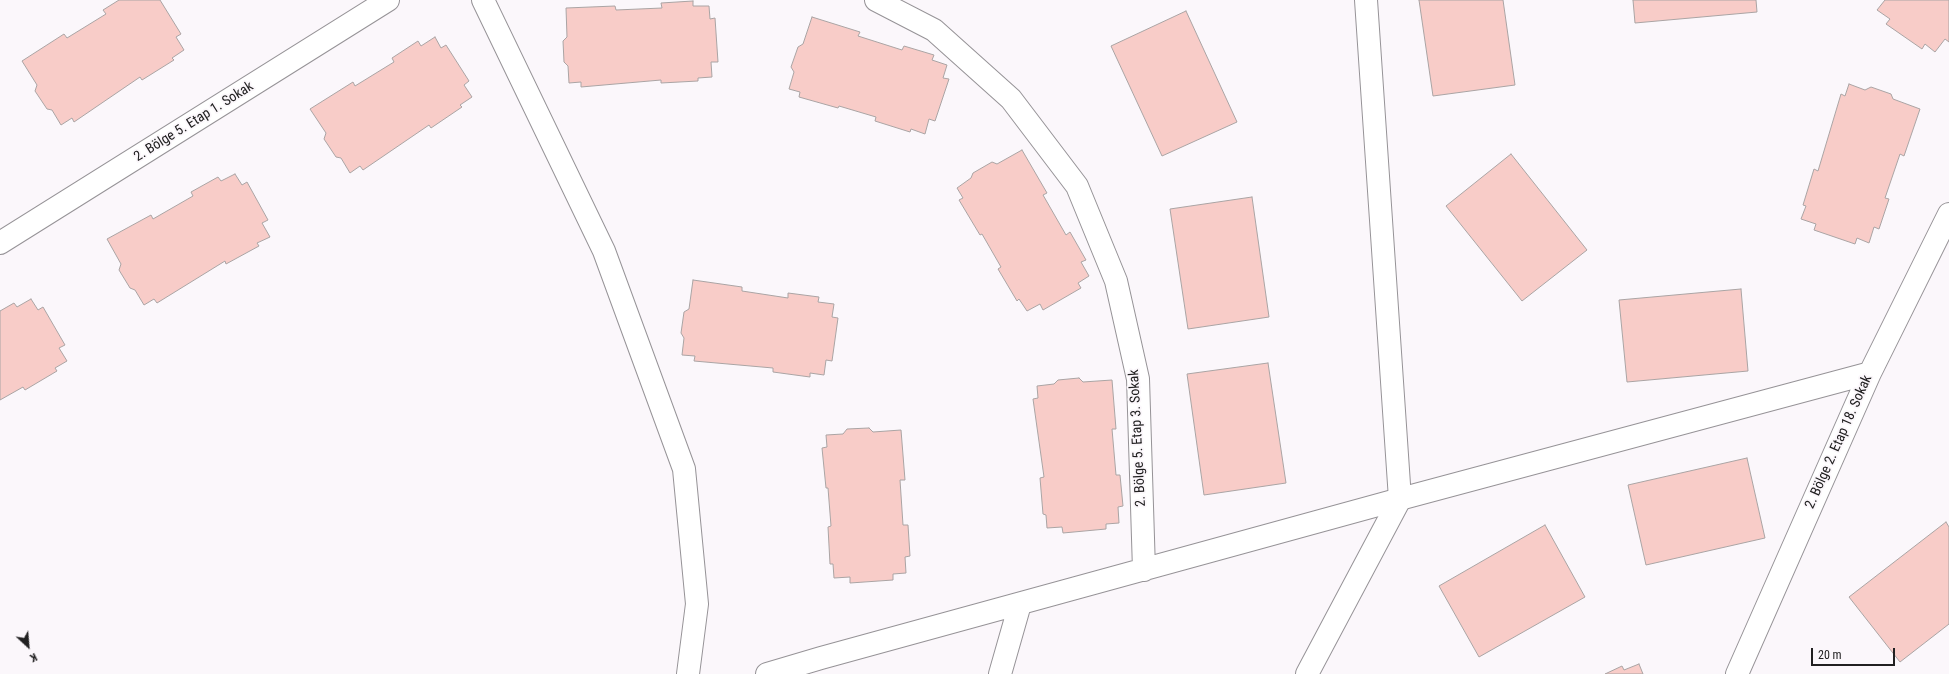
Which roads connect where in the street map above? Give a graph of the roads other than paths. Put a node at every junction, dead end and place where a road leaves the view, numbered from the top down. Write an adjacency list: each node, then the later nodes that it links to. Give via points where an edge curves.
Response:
1 (388, 0): 6 (street, 2. Bölge 5. Etap 1. Sokak)
2 (483, 0): 11 (street, via 604,251 684,469 697,604)
3 (876, 0): 9 (street, 2. Bölge 5. Etap 3. Sokak, via 934,30 1011,99 1077,186 1116,281 1138,379)
4 (1366, 0): 8 (street)
5 (1949, 214): 7 (street, 2. Bölge 2. Etap 18. Sokak)
6 (0, 243)
7 (1870, 373): 8 (street); 15 (street, 2. Bölge 2. Etap 18. Sokak)
8 (1400, 499): 9 (street); 14 (street)
9 (1144, 570): 10 (street)
10 (1020, 604): 12 (street); 13 (street)
11 (688, 674)
12 (767, 674)
13 (1000, 674)
14 (1307, 674)
15 (1737, 674)

